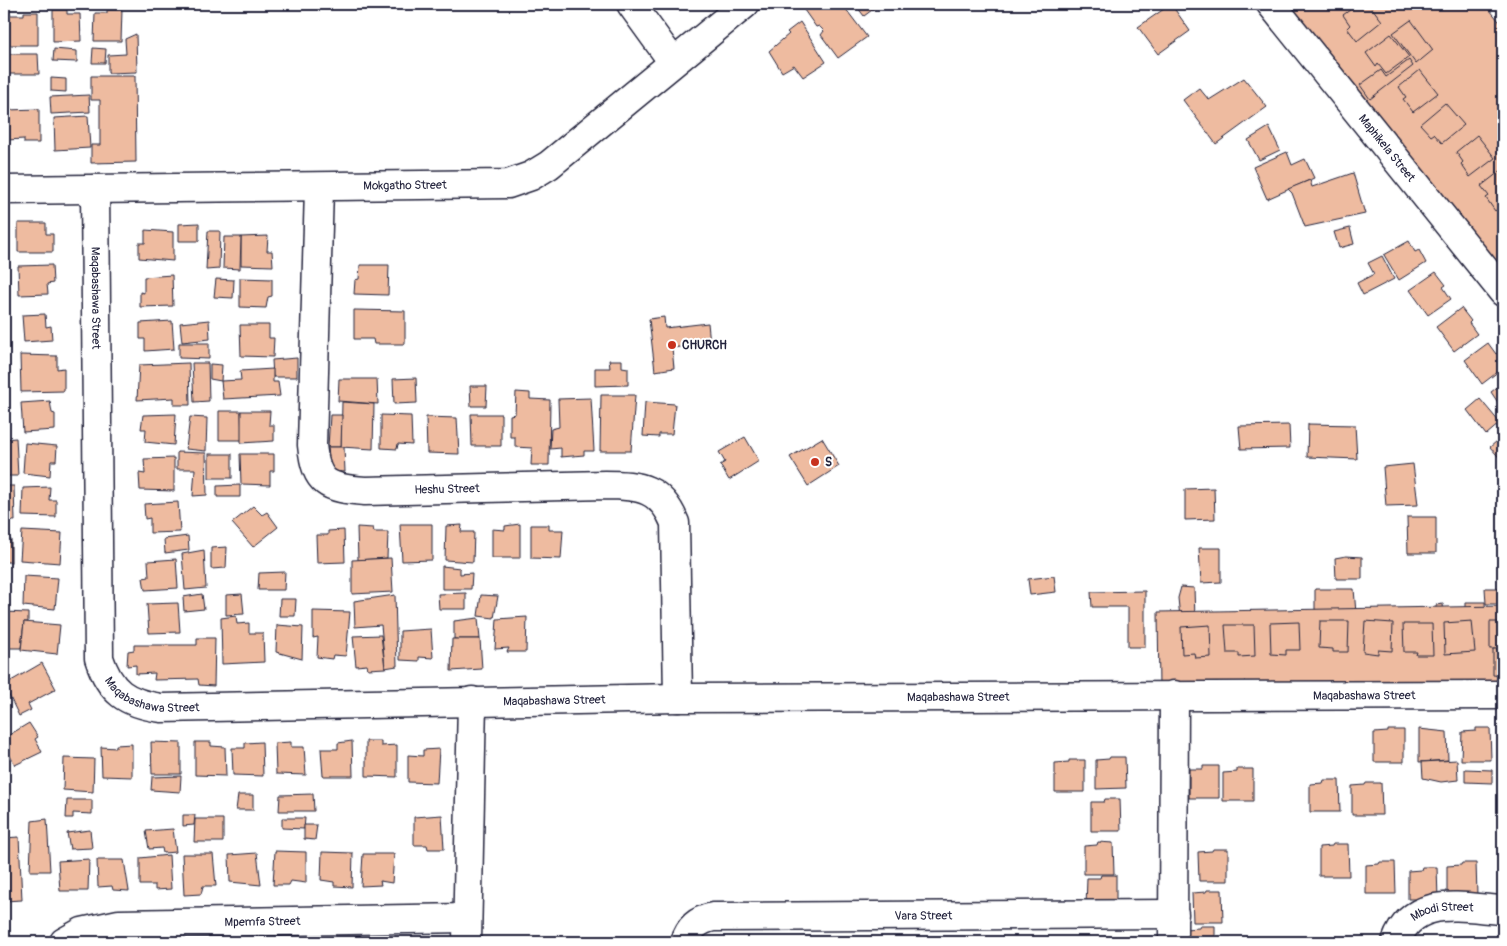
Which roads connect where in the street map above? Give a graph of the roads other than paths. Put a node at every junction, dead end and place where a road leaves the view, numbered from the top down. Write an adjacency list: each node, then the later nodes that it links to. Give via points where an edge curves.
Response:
1 (631, 4): 4 (street)
2 (745, 4): 4 (street, Mokgatho Street)
3 (1271, 4): 8 (street, Maphikela Street)
4 (673, 62): 5 (street, Mokgatho Street, via 549,165 531,176 508,184)
5 (319, 188): 6 (street, Mokgatho Street); 11 (street, Heshu Street, via 312,445 318,475 330,484 365,491 605,485 630,485 650,491 663,500 675,522)
6 (95, 189): 7 (street, Mokgatho Street); 12 (street, Maqabashawa Street, via 99,658 113,688 128,700 161,708)
7 (4, 190)
8 (1503, 292)
9 (1174, 695): 10 (street, Maqabashawa Street); 11 (street, Maqabashawa Street); 14 (street)
10 (1503, 695)
11 (678, 698): 12 (street, Maqabashawa Street)
12 (472, 701): 15 (street, Mpemfa Street)
13 (1503, 910): 19 (street, Mbodi Street, via 1431,908 1406,923)
14 (1174, 914): 17 (street, Vara Street, via 713,918 702,919 692,927); 18 (street)
15 (467, 930): 16 (street, Mpemfa Street, via 118,924 82,932)
16 (64, 942)
17 (685, 942)
18 (1173, 942)
19 (1396, 942)

